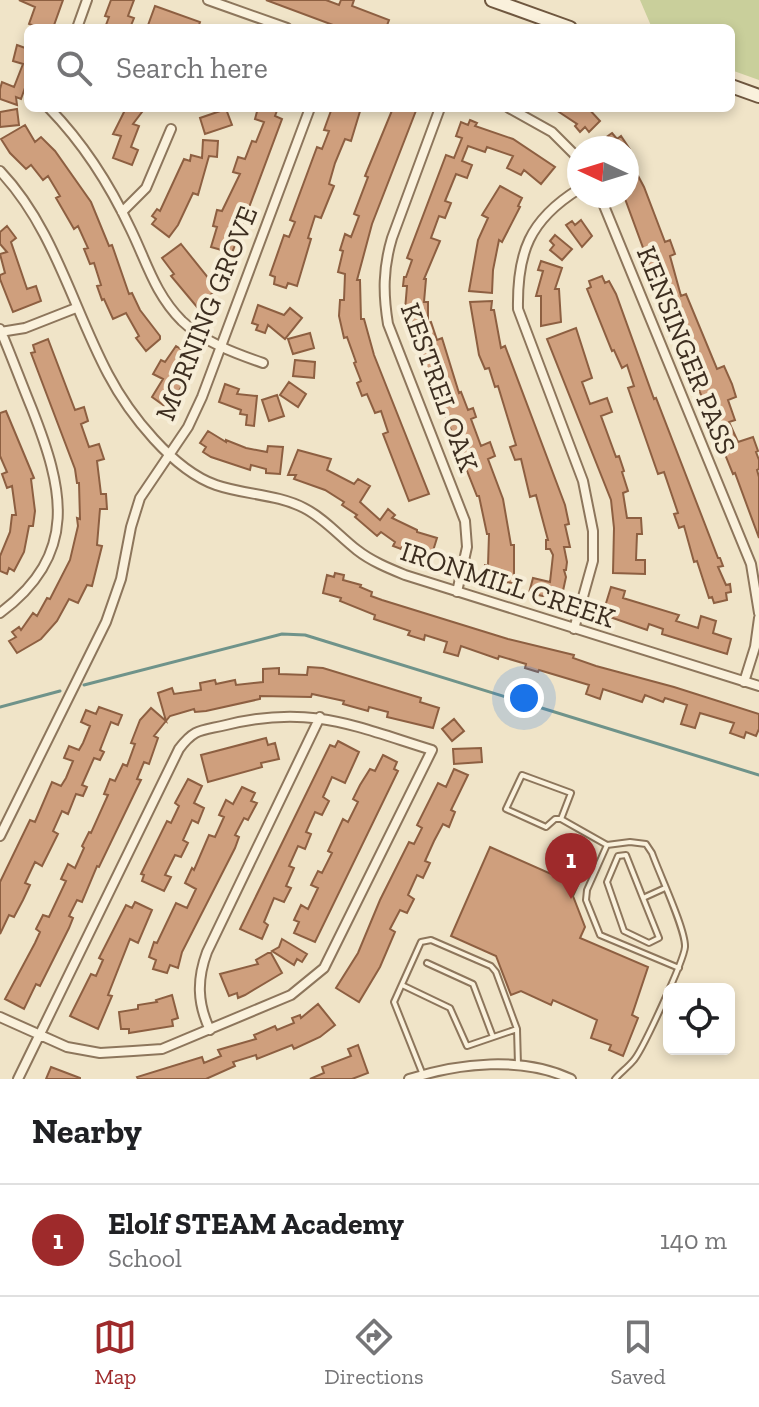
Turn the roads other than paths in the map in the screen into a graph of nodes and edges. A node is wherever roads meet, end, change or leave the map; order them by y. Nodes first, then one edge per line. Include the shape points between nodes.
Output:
1 (87, 0) edge
2 (208, 0) edge
3 (492, 0) edge
4 (78, 24) edge
5 (276, 24) edge
6 (559, 24) edge
7 (735, 87) edge
8 (759, 96) edge
9 (52, 112) edge
10 (309, 112) edge
11 (439, 112) edge
12 (516, 112) edge
13 (171, 129) dead end
14 (567, 147) edge
15 (0, 171) edge
16 (567, 198) edge
17 (605, 208) edge
18 (122, 212) junction
19 (76, 308) junction
20 (1, 331) edge
21 (221, 347) junction
22 (263, 363) dead end
23 (170, 455) junction
24 (457, 592) junction
25 (0, 613) edge
26 (759, 616) edge
27 (574, 629) junction
28 (744, 682) junction
29 (759, 686) edge
30 (320, 717) junction
31 (0, 808) edge
32 (11, 813) junction
33 (561, 819) junction
34 (0, 836) edge
35 (607, 845) junction
36 (665, 888) junction
37 (643, 898) junction
38 (427, 963) dead end
39 (679, 968) junction
40 (402, 985) junction
41 (0, 1017) edge
42 (517, 1029) junction
43 (210, 1030) junction
44 (39, 1036) junction
45 (493, 1037) junction
46 (518, 1065) junction
47 (423, 1075) junction
48 (18, 1079) edge
49 (409, 1079) edge
50 (571, 1079) edge
51 (615, 1079) edge

1 - 4 street
2 - 5 street
3 - 6 main road
7 - 8 main road
9 - 18 street via 80,144
10 - 21 street, MORNING GROVE
11 - 24 street, KESTREL OAK via 386,258 384,300 388,324 465,521 467,547
12 - 14 street
13 - 18 street via 146,188
15 - 19 street, IRONMILL CREEK via 39,223
16 - 27 street via 532,233 517,281 518,309 583,481 593,531 593,561
17 - 26 street, KENSINGER PASS via 751,564
18 - 21 street via 164,301 182,321
19 - 20 street via 25,328
19 - 23 street, IRONMILL CREEK via 110,378
20 - 25 street via 49,452 58,506 55,534 41,571
21 - 22 street
21 - 23 street, MORNING GROVE via 195,413
23 - 24 street, IRONMILL CREEK via 218,486 306,509 383,566
23 - 32 street, MORNING GROVE via 140,498 106,622
24 - 27 street, IRONMILL CREEK
26 - 28 street, KENSINGER PASS
27 - 28 street, IRONMILL CREEK
28 - 29 street, IRONMILL CREEK
30 - 43 street via 204,960 200,1002
30 - 43 street via 432,750 324,968 291,995
30 - 44 street via 261,717 191,734
31 - 32 street
32 - 34 street, MORNING GROVE
33 - 33 lane via 571,793 522,775 506,809 546,827
33 - 35 lane
35 - 36 lane via 646,844
35 - 39 lane via 586,900 600,935
36 - 37 lane
36 - 39 lane via 685,947
37 - 37 lane via 659,938 649,943 624,931 607,882 618,856 626,855
38 - 45 lane via 473,984
39 - 51 lane via 644,1044
40 - 42 lane via 421,942 431,940 491,966
40 - 45 lane via 450,1008 467,1046
40 - 47 lane via 394,1002
41 - 44 street
42 - 45 lane
42 - 46 lane
43 - 44 street via 162,1049 100,1053
44 - 48 street
46 - 47 street via 447,1067
46 - 50 street
47 - 49 street

